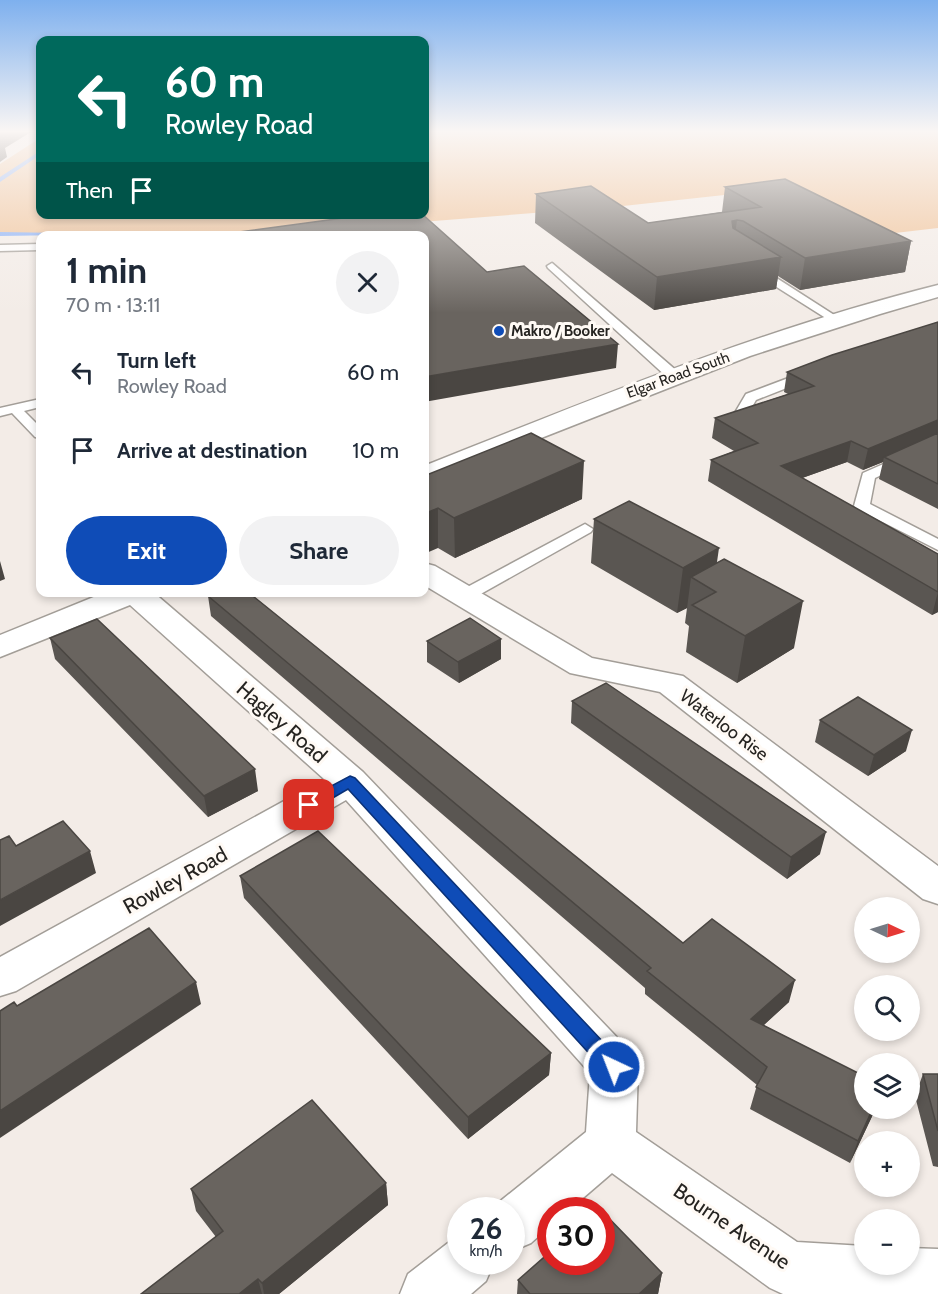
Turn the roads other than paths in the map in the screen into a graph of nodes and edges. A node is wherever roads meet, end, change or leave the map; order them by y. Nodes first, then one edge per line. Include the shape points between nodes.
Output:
1 (0, 248) edge
2 (36, 248) edge
3 (743, 261) edge
4 (552, 266) dead end
5 (938, 291) edge
6 (836, 320) junction
7 (817, 371) edge
8 (673, 375) junction
9 (36, 404) edge
10 (15, 409) junction
11 (0, 412) edge
12 (740, 416) edge
13 (36, 430) edge
14 (938, 444) edge
15 (429, 474) edge
16 (585, 529) dead end
17 (938, 545) edge
18 (429, 575) edge
19 (464, 596) junction
20 (125, 597) edge
21 (140, 597) edge
22 (0, 647) edge
23 (350, 781) junction
24 (938, 888) edge
25 (0, 978) edge
26 (611, 1143) junction
27 (525, 1214) edge
28 (451, 1275) edge
29 (938, 1277) edge
30 (428, 1294) edge

1 - 2 lane
3 - 6 lane
4 - 8 lane
5 - 6 street, Elgar Road South
6 - 8 street, Elgar Road South
7 - 12 lane via 751,397
8 - 15 street, Elgar Road South
9 - 10 lane
10 - 11 lane
10 - 13 lane
14 - 17 lane via 868,476 862,506
16 - 19 lane
18 - 19 street, Waterloo Rise
19 - 24 street, Waterloo Rise via 582,666 670,684
20 - 22 street
21 - 23 street, Hagley Road
23 - 25 street, Rowley Road
23 - 26 street, Hagley Road via 614,1067
26 - 27 street
26 - 29 street, Bourne Avenue via 789,1269
28 - 30 street

